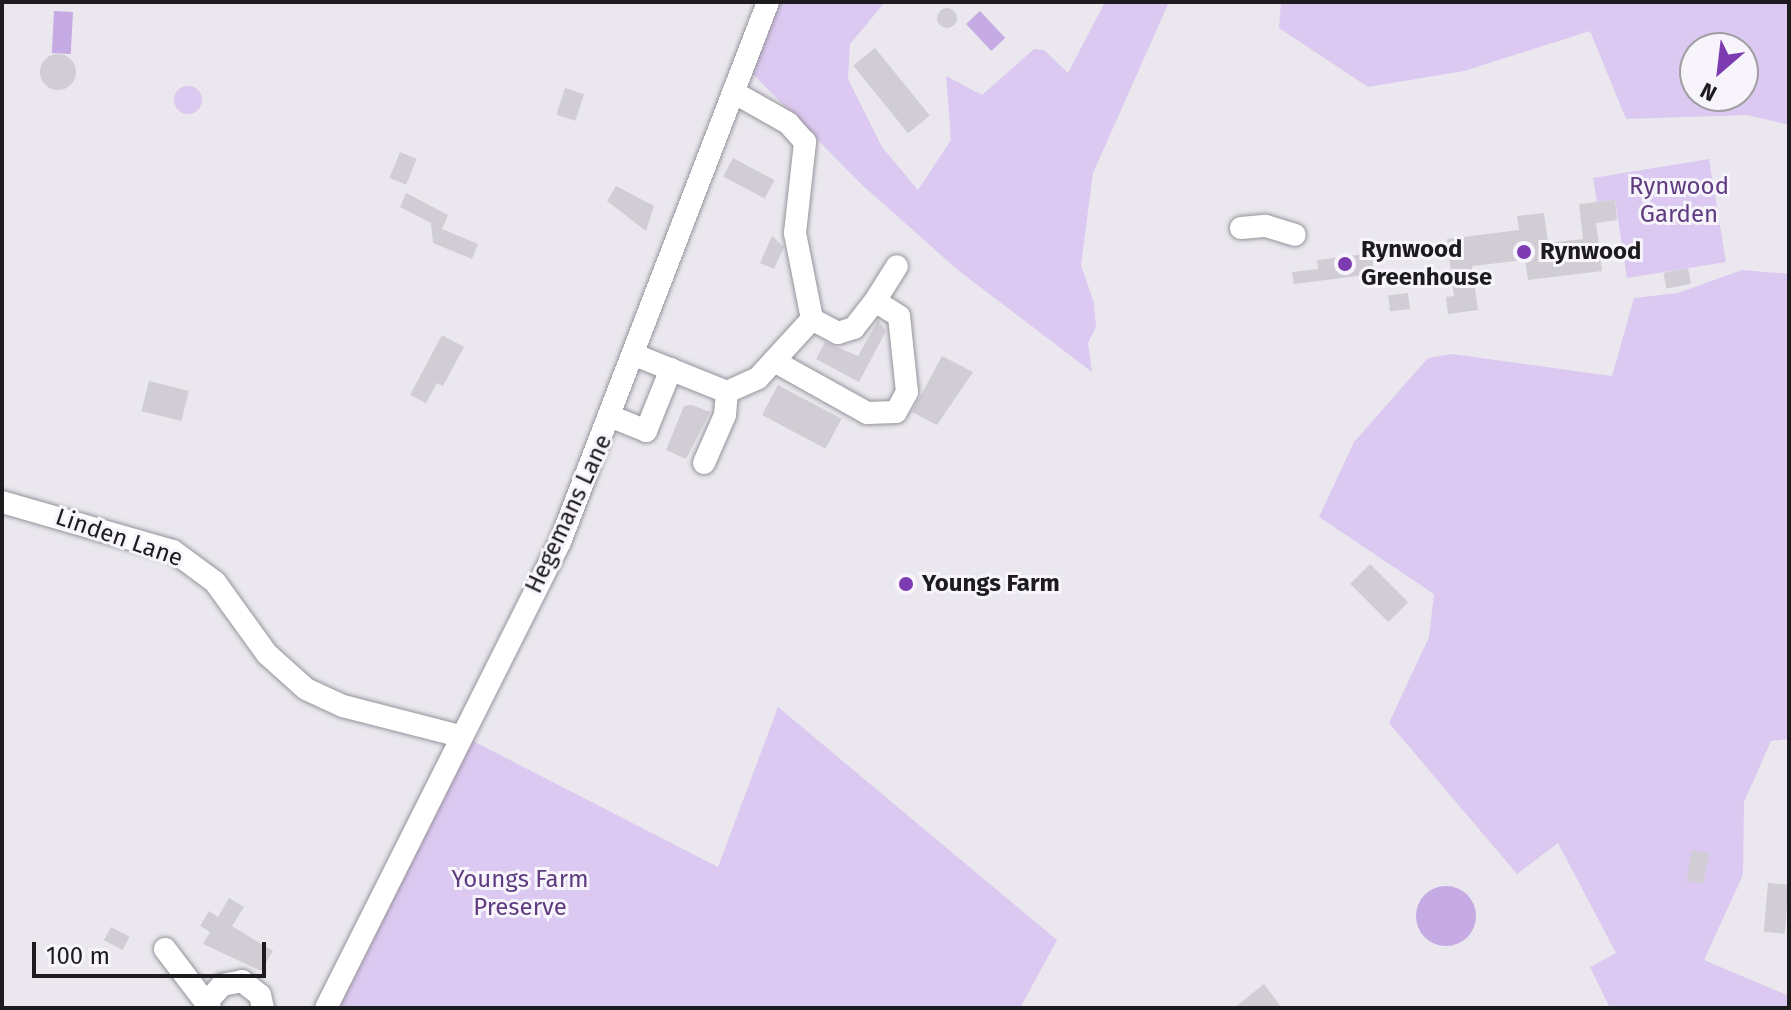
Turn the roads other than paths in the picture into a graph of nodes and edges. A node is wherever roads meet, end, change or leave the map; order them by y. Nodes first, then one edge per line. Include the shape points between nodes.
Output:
1 (768, 2) edge
2 (733, 92) junction
3 (1241, 228) dead end
4 (1295, 235) dead end
5 (897, 266) dead end
6 (875, 301) junction
7 (812, 319) junction
8 (635, 355) junction
9 (774, 361) junction
10 (671, 369) junction
11 (727, 392) junction
12 (612, 417) junction
13 (704, 463) dead end
14 (2, 502) edge
15 (460, 736) junction
16 (165, 949) dead end
17 (208, 1005) edge
18 (263, 1008) edge
19 (326, 1008) edge

1 - 2 street, Hegemans Lane
2 - 7 street via 788,123 805,142 795,233
2 - 8 street, Hegemans Lane
3 - 4 street via 1266,226
5 - 6 street
6 - 7 street via 854,328 838,333
6 - 9 street via 899,316 907,392 896,412 867,413
7 - 9 street
8 - 10 street
8 - 12 street, Hegemans Lane
9 - 11 street via 758,378
10 - 11 street
10 - 12 street via 646,431
11 - 13 street via 725,415
12 - 15 street, Hegemans Lane via 560,542
14 - 15 street, Linden Lane via 173,551 215,582 267,654 306,689 343,706
15 - 19 street, Hegemans Lane
16 - 17 street
17 - 18 street via 222,985 242,981 260,995

